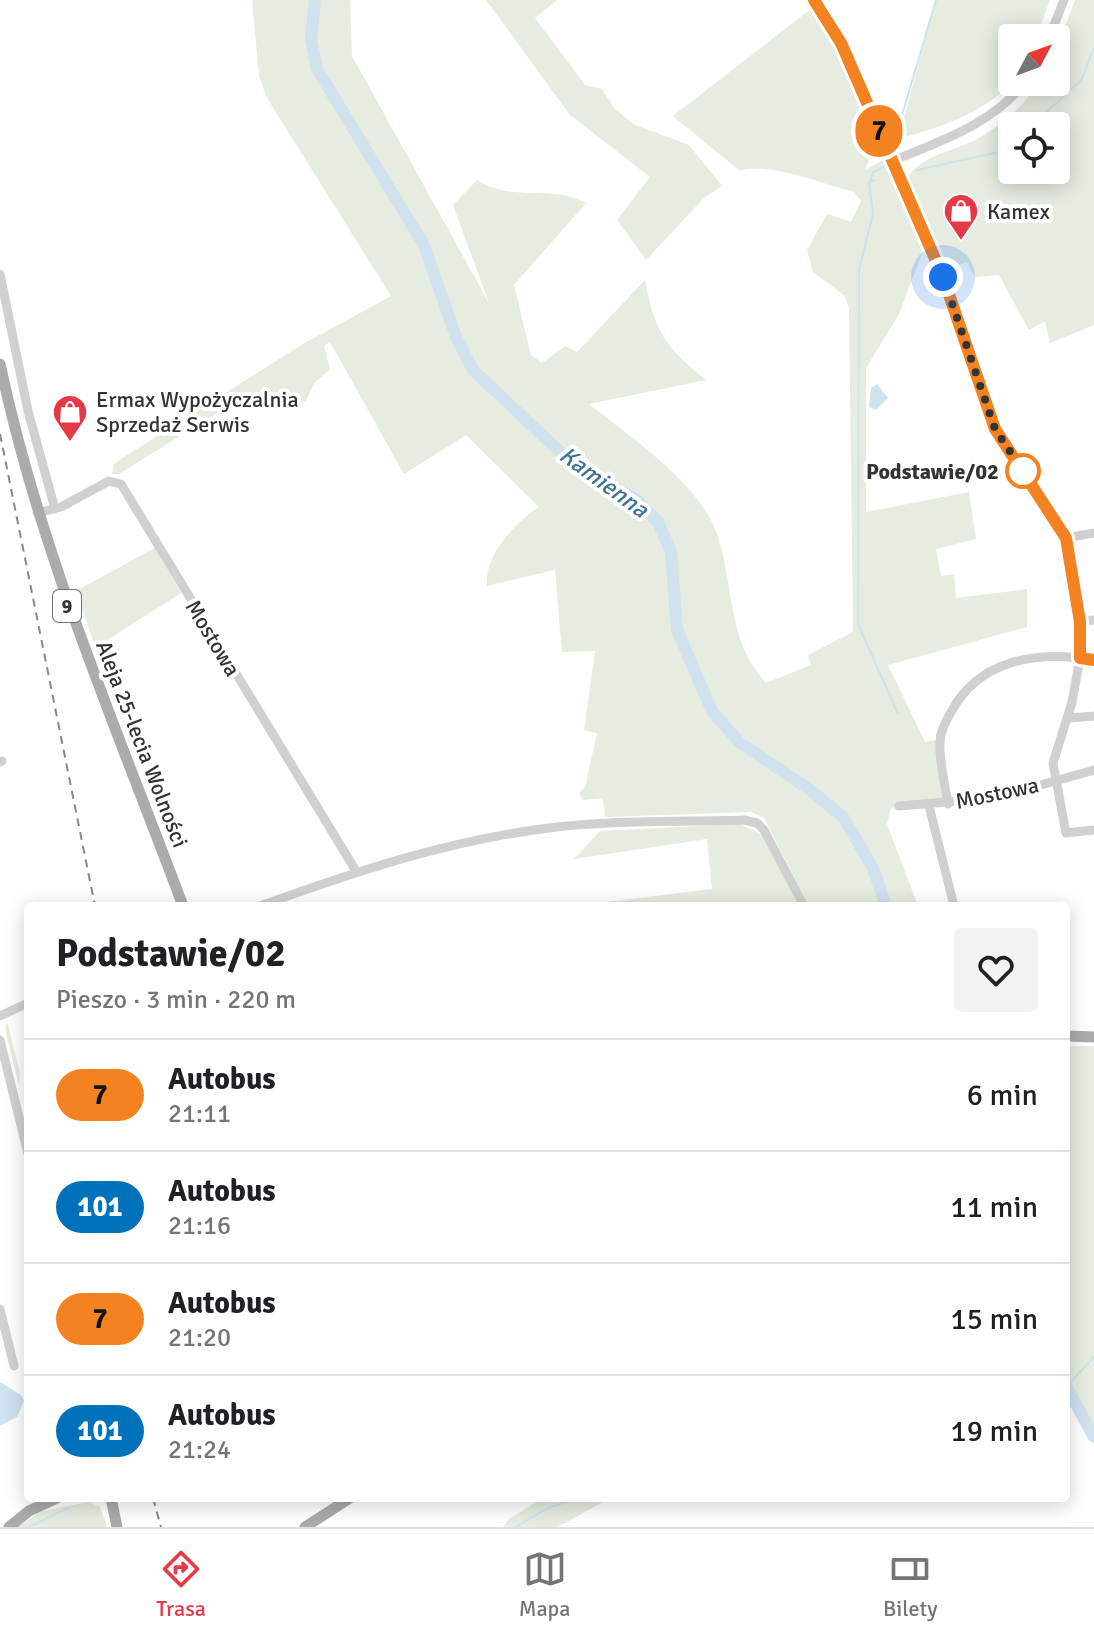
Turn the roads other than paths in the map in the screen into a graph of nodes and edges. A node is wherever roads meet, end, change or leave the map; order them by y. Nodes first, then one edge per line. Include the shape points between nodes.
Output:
1 (814, 0) edge
2 (1064, 0) edge
3 (1055, 24) edge
4 (1014, 96) edge
5 (892, 161) junction
6 (0, 274) edge
7 (0, 364) edge
8 (55, 509) junction
9 (37, 513) junction
10 (1094, 533) edge
11 (1066, 538) junction
12 (1094, 620) edge
13 (1080, 622) junction
14 (1080, 658) junction
15 (1094, 660) edge
16 (1094, 716) edge
17 (1069, 718) junction
18 (1094, 770) edge
19 (1055, 781) junction
20 (948, 804) junction
21 (899, 806) dead end
22 (929, 806) junction
23 (1094, 830) edge
24 (356, 871) junction
25 (181, 902) edge
26 (271, 902) edge
27 (802, 902) edge
28 (953, 902) edge
29 (24, 1005) edge
30 (0, 1016) edge
31 (1070, 1036) edge
32 (1094, 1037) edge
33 (0, 1040) edge
34 (24, 1138) edge
35 (0, 1310) edge
36 (14, 1366) dead end
37 (48, 1502) edge
38 (102, 1502) edge
39 (112, 1502) edge
40 (344, 1502) edge
41 (116, 1522) edge
42 (9, 1527) edge
43 (305, 1527) edge

1 - 5 street via 841,43
2 - 3 street
4 - 5 street via 976,124
5 - 11 street via 941,273 995,429
6 - 8 street
7 - 9 main road, Aleja 25-lecia Wolności / 9
8 - 9 street, Mostowa
8 - 24 street, Mostowa via 109,481 121,484
9 - 25 main road, Aleja 25-lecia Wolności / 9 via 66,603
10 - 11 street
11 - 13 street
12 - 13 street
13 - 14 street
14 - 15 street
14 - 17 street
14 - 20 street via 1025,658 964,689 940,739
16 - 17 street
17 - 19 street via 1057,748
18 - 19 street, Mostowa
19 - 20 street, Mostowa
19 - 23 street via 1066,833
20 - 22 street, Mostowa
21 - 22 street, Mostowa
22 - 28 street
24 - 26 street
24 - 27 street via 552,827 752,821 775,847
29 - 30 street
31 - 32 main road
33 - 34 street
35 - 36 street
37 - 42 main road
38 - 41 main road
39 - 41 main road
40 - 43 main road

